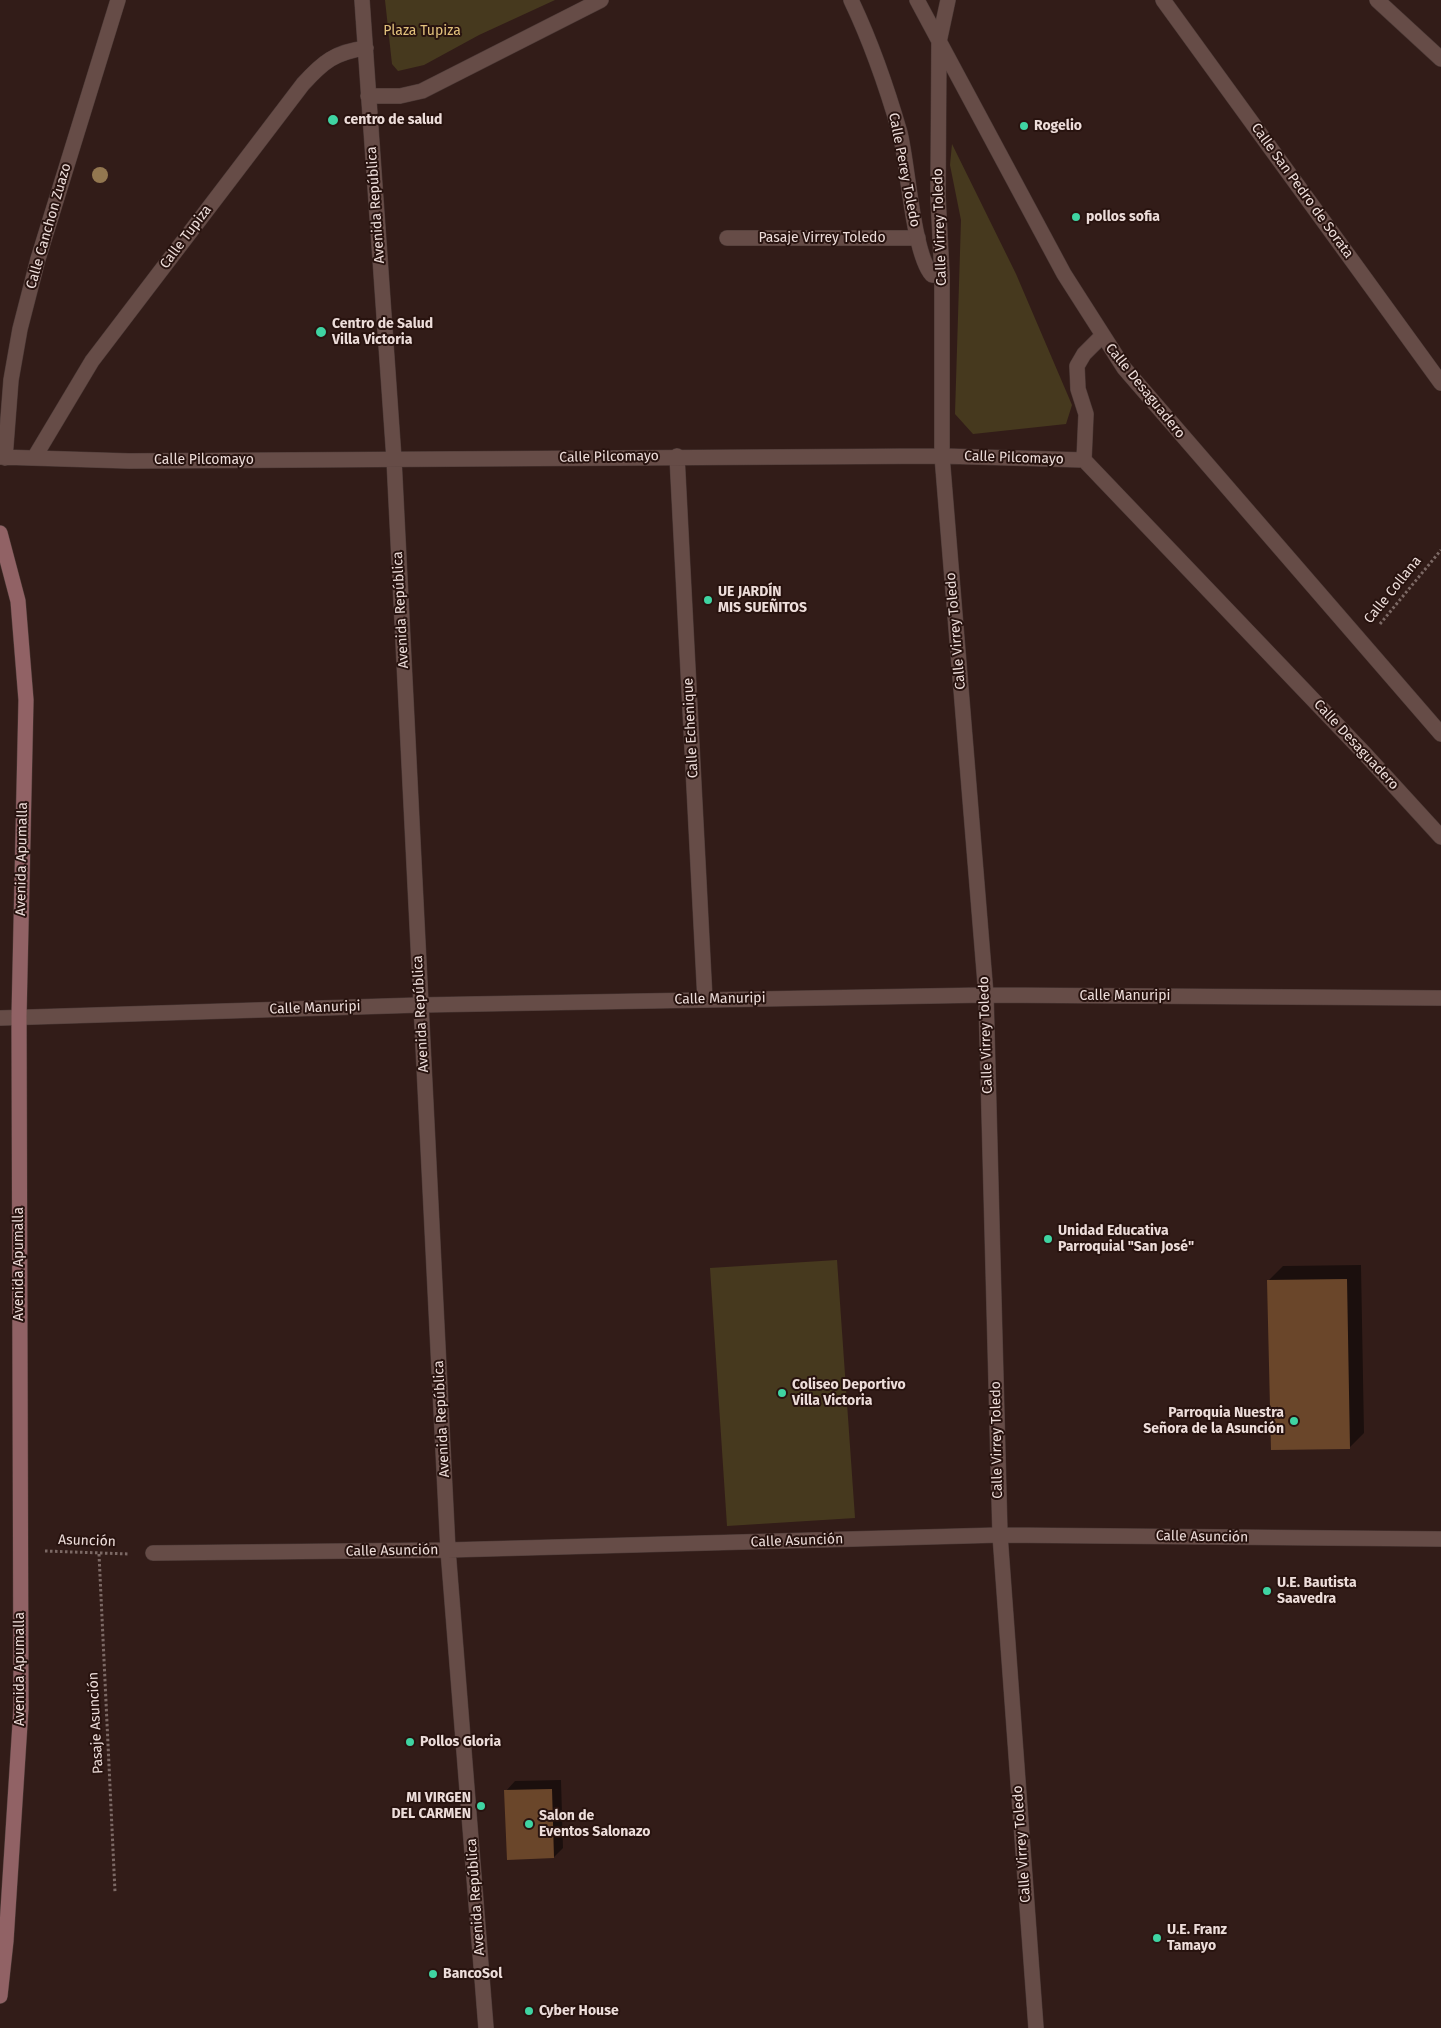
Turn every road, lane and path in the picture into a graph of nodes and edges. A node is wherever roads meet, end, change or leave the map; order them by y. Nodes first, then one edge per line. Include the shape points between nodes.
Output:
1 (118, 0) edge
2 (362, 0) edge
3 (601, 0) edge
4 (851, 0) edge
5 (917, 0) edge
6 (948, 0) edge
7 (1163, 0) edge
8 (1377, 0) edge
9 (939, 42) junction
10 (366, 48) junction
11 (1441, 59) edge
12 (368, 96) junction
13 (727, 238) dead end
14 (918, 238) junction
15 (942, 275) junction
16 (1102, 336) junction
17 (1441, 382) edge
18 (677, 456) junction
19 (942, 456) junction
20 (2, 457) edge
21 (34, 458) junction
22 (394, 459) junction
23 (1084, 460) junction
24 (0, 533) edge
25 (1441, 550) edge
26 (1363, 645) junction
27 (1441, 734) edge
28 (1441, 837) edge
29 (986, 995) junction
30 (1441, 998) edge
31 (705, 1000) junction
32 (420, 1005) junction
33 (19, 1016) junction
34 (0, 1018) edge
35 (1000, 1535) junction
36 (1441, 1539) edge
37 (20, 1549) junction
38 (448, 1550) junction
39 (153, 1553) joint
40 (99, 1554) junction
41 (115, 1892) dead end
42 (0, 1996) edge
43 (486, 2028) edge
44 (1036, 2028) edge

1 - 20 street, Calle Canchon Zuazo via 25,311 11,380
2 - 10 street, Avenida República
3 - 12 street via 422,91 400,96
4 - 14 street, Calle Perey Toledo via 884,83 900,135
5 - 9 street, Calle Desaguadero
6 - 9 street, Calle Virrey Toledo
7 - 17 street, Calle San Pedro de Sorata
8 - 11 street
9 - 15 street, Calle Virrey Toledo via 938,197
9 - 16 street, Calle Desaguadero via 1024,201
10 - 12 street, Avenida República
10 - 21 street, Calle Tupiza via 344,51 321,64 302,84 92,361
12 - 22 street, Avenida República
13 - 14 street, Pasaje Virrey Toledo
14 - 15 street, Calle Perey Toledo via 928,270 932,275
15 - 19 street, Calle Virrey Toledo
16 - 23 street, Calle Pilcomayo via 1077,366 1078,389 1086,414
16 - 26 street, Calle Desaguadero via 1136,383
18 - 19 street, Calle Pilcomayo
18 - 22 street, Calle Pilcomayo
18 - 31 street, Calle Echenique
19 - 23 street, Calle Pilcomayo
19 - 29 street, Calle Virrey Toledo
20 - 21 street, Calle Pilcomayo
21 - 22 street, Calle Pilcomayo via 129,461
22 - 32 street, Avenida República
23 - 28 street, Calle Desaguadero
24 - 33 street, Avenida Apumalla via 18,601 26,700
25 - 26 path, Calle Collana
26 - 27 street, Calle Desaguadero
29 - 30 street, Calle Manuripi
29 - 31 street, Calle Manuripi
29 - 35 street, Calle Virrey Toledo
31 - 32 street, Calle Manuripi
32 - 33 street, Calle Manuripi
32 - 38 street, Avenida República
33 - 34 street, Calle Manuripi
33 - 37 street, Avenida Apumalla
35 - 36 street, Calle Asunción
35 - 38 street, Calle Asunción
35 - 44 street, Calle Virrey Toledo
37 - 40 path, Asunción
37 - 42 street, Avenida Apumalla via 21,1708
38 - 39 street, Calle Asunción
38 - 43 street, Avenida República
39 - 40 path, Asunción
40 - 41 path, Pasaje Asunción

